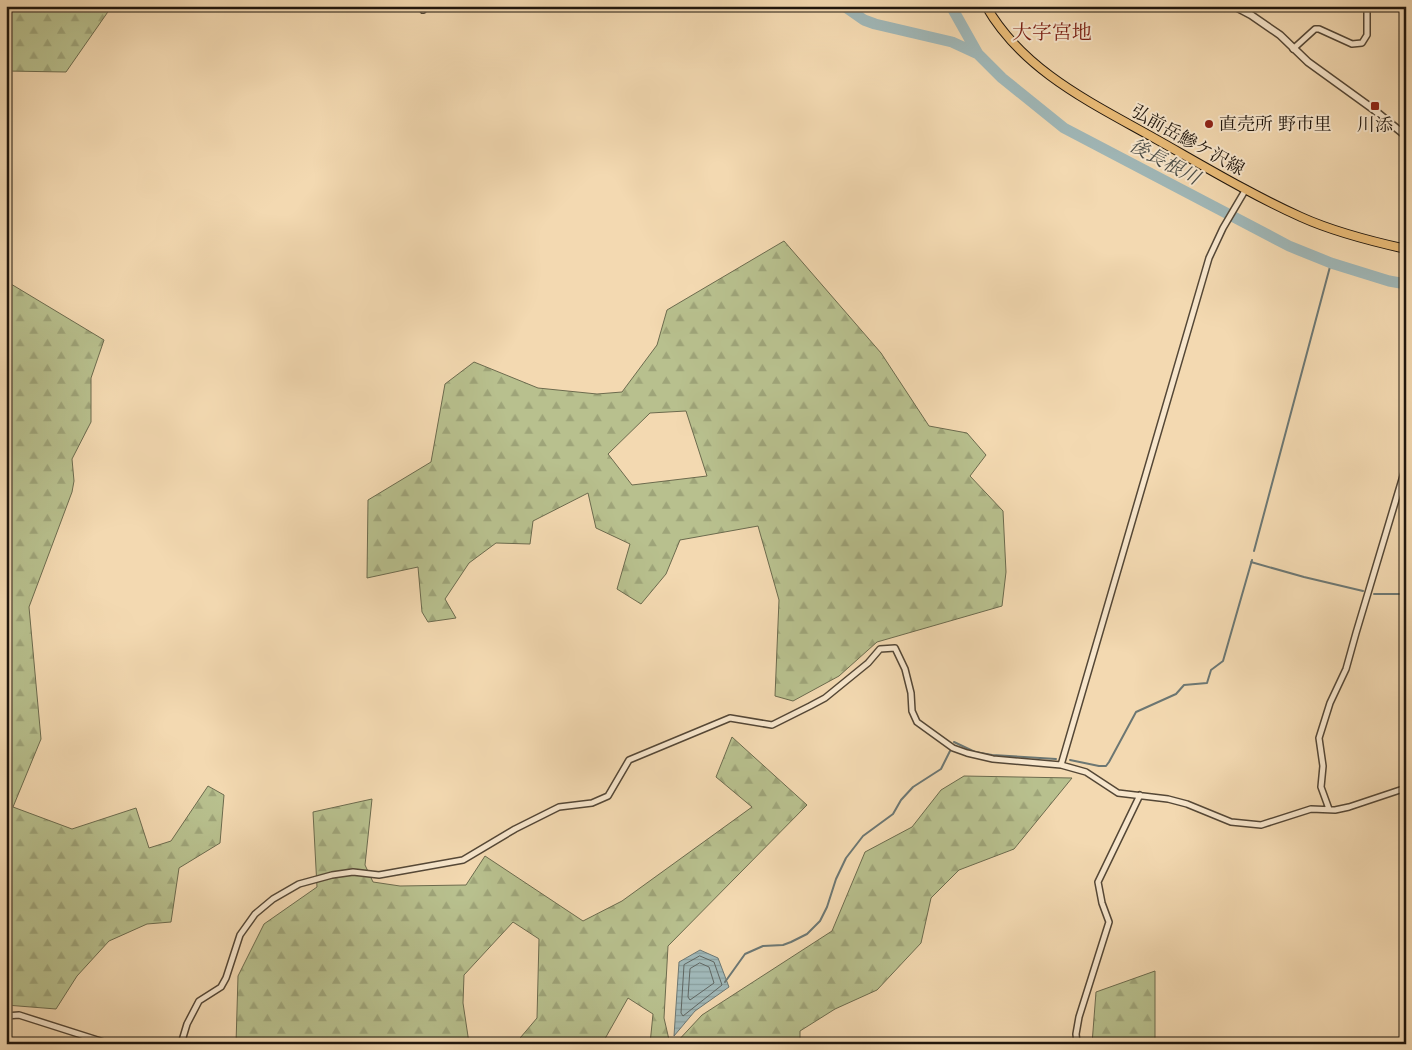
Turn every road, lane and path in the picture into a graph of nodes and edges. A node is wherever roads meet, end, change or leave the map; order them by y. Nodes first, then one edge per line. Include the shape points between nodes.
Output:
1 (986, 6) edge
2 (1234, 6) edge
3 (1369, 6) edge
4 (1293, 49) junction
5 (1406, 136) edge
6 (1246, 190) junction
7 (1406, 249) edge
8 (1406, 466) edge
9 (1060, 765) junction
10 (1406, 788) edge
11 (1140, 795) junction
12 (1330, 809) junction
13 (6, 1016) edge
14 (110, 1044) edge
15 (181, 1044) edge
16 (1077, 1044) edge

1 - 6 main road, 弘前岳鰺ケ沢線 via 1020,51 1054,79
2 - 4 street via 1280,35
3 - 4 street via 1367,35 1362,43 1352,44 1315,29
4 - 5 street
6 - 7 main road, 弘前岳鰺ケ沢線 via 1302,218 1361,239
6 - 9 street via 1209,258
8 - 12 street via 1346,669 1330,703 1319,738 1323,766 1321,787
9 - 11 street via 1086,772 1118,794
9 - 15 street via 993,758 954,748 917,722 905,668 895,648 880,649 861,669 810,706 772,725 730,718 629,760 608,796 592,803 559,807 463,860 379,875 353,872 332,875 299,884 255,914 240,935 221,987 198,1001
10 - 12 street via 1349,807
11 - 12 street via 1187,804 1231,822 1261,825 1311,809
11 - 16 street via 1098,882 1110,922 1079,1017
13 - 14 street via 19,1015

